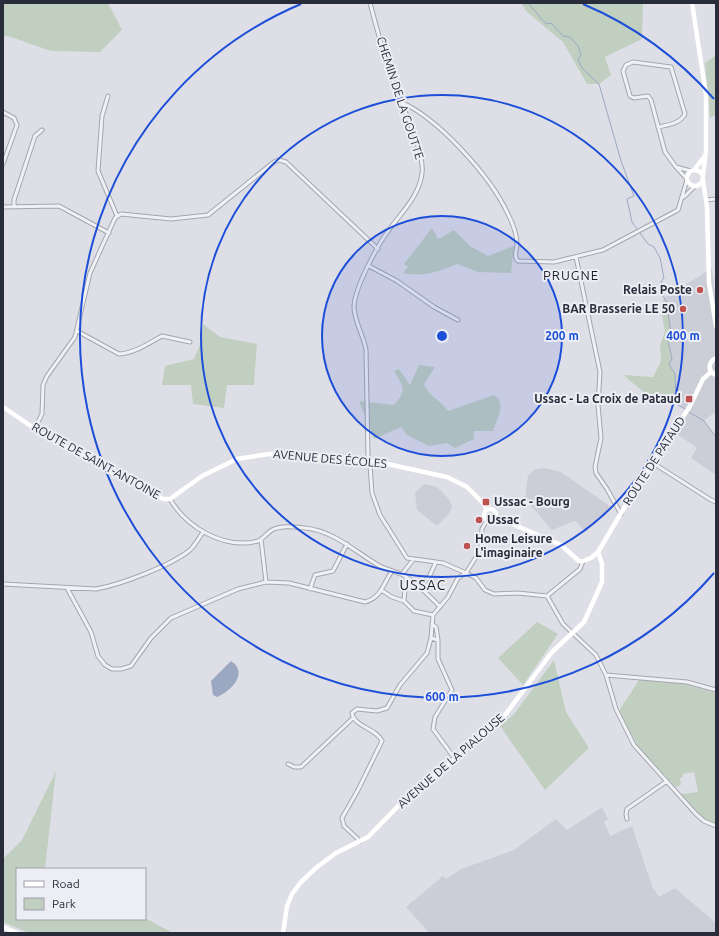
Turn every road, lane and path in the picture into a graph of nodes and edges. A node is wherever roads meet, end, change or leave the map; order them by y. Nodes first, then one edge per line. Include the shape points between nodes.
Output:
1 (370, 3) edge
2 (692, 3) edge
3 (108, 96) dead end
4 (402, 102) junction
5 (3, 112) edge
6 (658, 127) junction
7 (42, 130) dead end
8 (706, 154) junction
9 (3, 164) edge
10 (676, 167) junction
11 (692, 171) junction
12 (703, 175) junction
13 (687, 179) junction
14 (703, 181) junction
15 (695, 186) junction
16 (682, 199) junction
17 (706, 199) junction
18 (716, 199) edge
19 (3, 207) edge
20 (14, 207) junction
21 (118, 216) junction
22 (109, 233) junction
23 (378, 249) junction
24 (576, 257) junction
25 (369, 266) junction
26 (458, 320) dead end
27 (716, 326) edge
28 (77, 331) junction
29 (190, 342) dead end
30 (716, 358) edge
31 (711, 372) junction
32 (716, 375) edge
33 (3, 407) edge
34 (36, 428) junction
35 (368, 461) junction
36 (653, 463) junction
37 (170, 499) junction
38 (716, 502) edge
39 (487, 510) junction
40 (620, 514) junction
41 (496, 517) junction
42 (487, 520) junction
43 (203, 532) junction
44 (261, 539) junction
45 (347, 544) junction
46 (598, 552) junction
47 (413, 560) junction
48 (584, 561) junction
49 (436, 562) junction
50 (392, 571) junction
51 (466, 573) junction
52 (402, 574) junction
53 (406, 577) junction
54 (266, 582) junction
55 (3, 584) edge
56 (419, 587) junction
57 (67, 588) junction
58 (310, 589) junction
59 (382, 590) junction
60 (547, 596) junction
61 (404, 601) junction
62 (440, 607) junction
63 (433, 615) junction
64 (432, 624) junction
65 (572, 634) junction
66 (431, 638) junction
67 (438, 640) junction
68 (606, 675) junction
69 (716, 690) edge
70 (353, 718) junction
71 (455, 759) junction
72 (288, 764) dead end
73 (668, 781) junction
74 (627, 819) dead end
75 (716, 826) edge
76 (360, 841) junction
77 (3, 927) edge
78 (17, 933) edge
79 (283, 933) edge

1 - 4 street, CHEMIN DE LA GOUTTE via 394,84
2 - 8 street via 706,95
3 - 21 street via 102,116 98,172
4 - 23 street, CHEMIN DE LA GOUTTE via 420,155 422,173 410,203 388,231
4 - 24 street via 441,130 479,168 508,214 516,236 516,259 554,262
5 - 9 street via 14,118 17,125
6 - 6 street via 648,96 630,96 623,71 626,65 633,62 671,67 684,114 682,119
6 - 10 street via 665,152
7 - 20 street via 35,136
8 - 11 street
8 - 12 street
10 - 11 street
10 - 13 street
11 - 12 street via 699,171
11 - 13 street
12 - 14 street
13 - 15 street
13 - 16 street
14 - 15 street
14 - 17 street
15 - 16 street
15 - 17 street
16 - 24 street via 680,208 675,213 604,250
17 - 18 street
17 - 27 street via 707,262
19 - 20 street
20 - 22 street via 59,206
21 - 22 street
21 - 23 street via 127,214 171,219 208,215 279,160 286,162
22 - 28 street via 90,273
23 - 25 street, CHEMIN DE LA GOUTTE
24 - 40 street via 600,372 598,405 601,438 595,467
25 - 26 street
25 - 35 street, CHEMIN DE LA GOUTTE via 354,307 366,350
28 - 29 street via 119,354 138,349 162,336
28 - 34 street via 69,348 47,376 42,414
30 - 31 street via 710,363
31 - 32 street
31 - 36 street, ROUTE DE PATAUD via 700,383 688,411
33 - 34 street, ROUTE DE SAINT-ANTOINE
34 - 37 street, ROUTE DE SAINT-ANTOINE via 131,483 163,499
35 - 37 street, AVENUE DES ÉCOLES via 293,454 251,456 237,459 208,473
35 - 39 street, AVENUE DES ÉCOLES via 452,478 476,495
35 - 47 street, CHEMIN DE LA GOUTTE via 372,493 380,516 404,555
36 - 38 street
36 - 40 street, ROUTE DE PATAUD
37 - 43 street via 176,509
39 - 41 street via 493,510
39 - 42 street via 484,514
40 - 46 street, ROUTE DE PATAUD
41 - 42 street via 492,521
41 - 48 street via 561,545 579,561
42 - 51 street via 482,529 481,549
43 - 44 street via 221,540 237,542
43 - 57 street via 190,550 143,574 109,587
44 - 45 street via 272,531 288,527 318,530
44 - 54 street
45 - 50 street via 376,564
45 - 58 street via 333,571 315,575
46 - 48 street
46 - 65 street, AVENUE DE LA PIALOUSE via 603,573 599,592 584,622
47 - 49 street
47 - 52 street
48 - 60 street via 580,569
49 - 51 street
49 - 56 street via 429,577
50 - 52 street
50 - 59 street
51 - 60 street via 476,578 485,590 494,594
51 - 62 street via 458,578
52 - 53 street
53 - 56 street
53 - 61 street
54 - 57 street via 238,589 171,618 151,638 131,666 121,669 112,669 98,656 91,632
54 - 58 street via 289,583
55 - 57 street
56 - 62 street
58 - 59 street via 365,602 373,600
59 - 61 street
60 - 65 street via 563,624
61 - 63 street via 414,611
62 - 63 street
63 - 64 street
64 - 66 street
64 - 67 street via 436,627
65 - 68 street via 596,655
65 - 71 street, AVENUE DE LA PIALOUSE via 552,652 505,715
66 - 67 street
66 - 70 street via 427,653 400,685 387,708 377,711 357,709 352,713
67 - 71 street via 438,658 452,690 435,717 433,729
68 - 69 street via 687,682
68 - 73 street via 616,710 634,745 642,757
70 - 72 street via 301,767
70 - 76 street via 374,732 382,741 342,818 344,826
71 - 76 street, AVENUE DE LA PIALOUSE via 407,797 368,837
73 - 74 street via 627,810
73 - 75 street via 696,814
76 - 79 street, AVENUE DE LA PIALOUSE via 336,852 301,882 287,906
77 - 78 street

